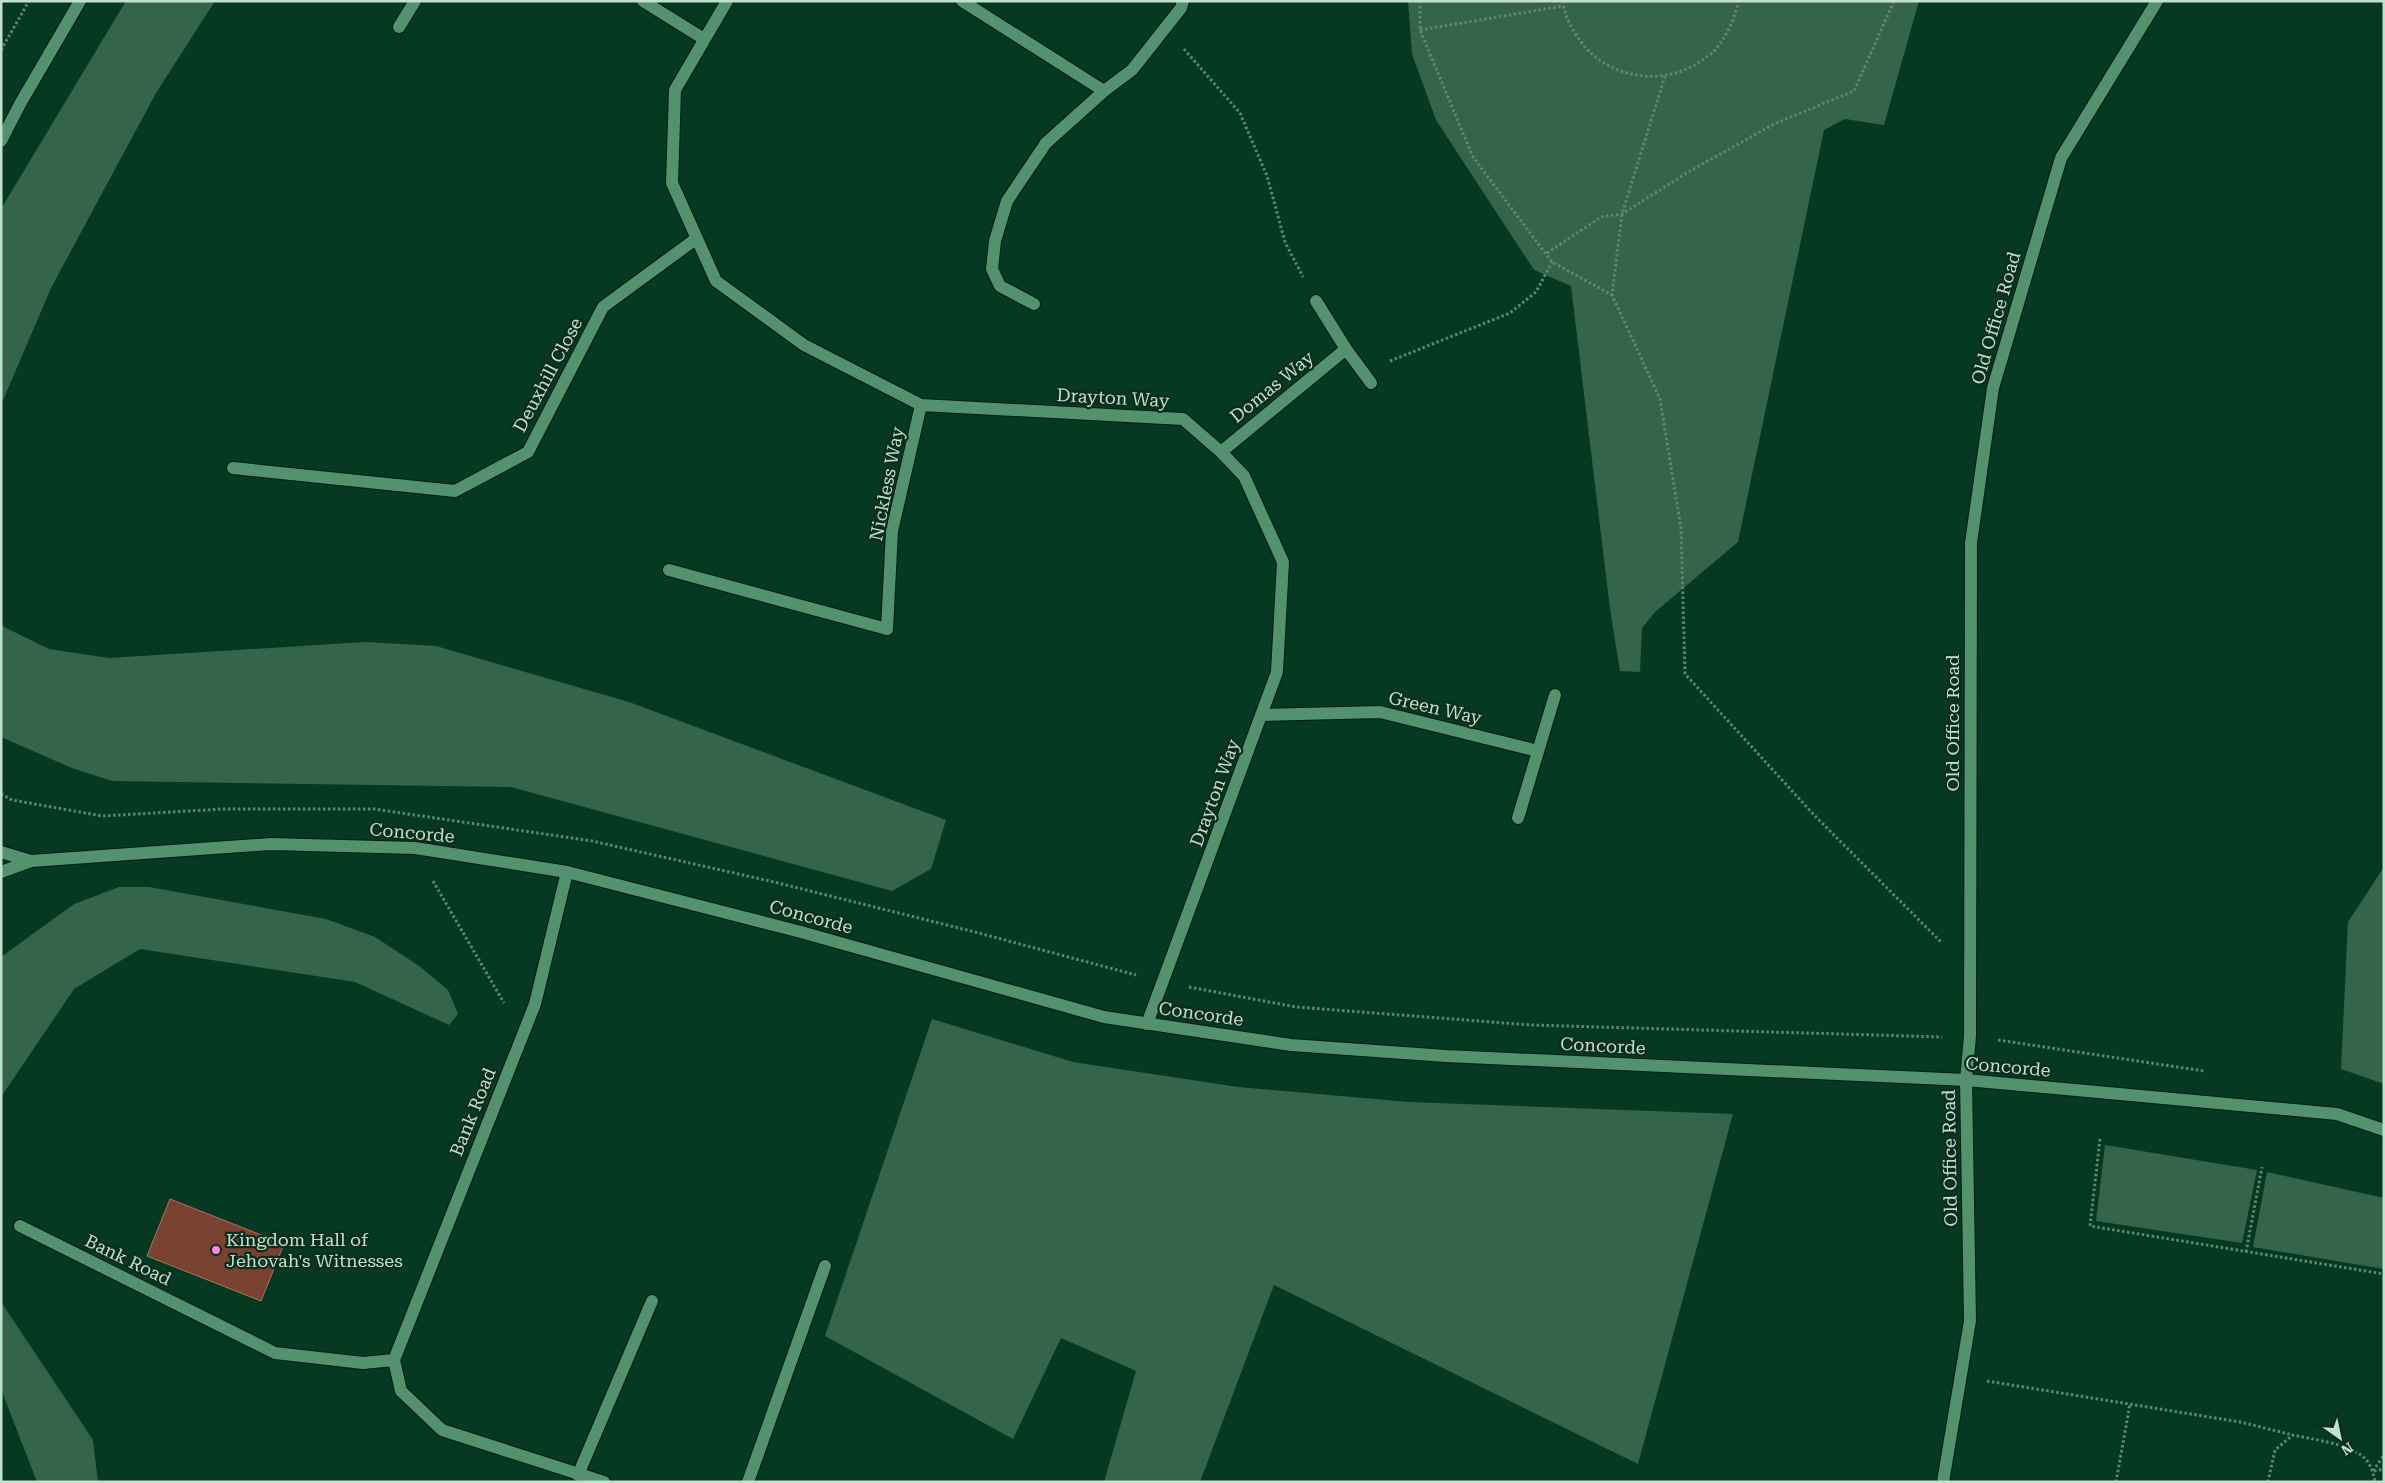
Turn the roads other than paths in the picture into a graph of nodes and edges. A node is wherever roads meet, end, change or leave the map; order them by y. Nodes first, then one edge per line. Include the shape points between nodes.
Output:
1 (80, 1) edge
2 (416, 1) edge
3 (643, 1) edge
4 (727, 1) edge
5 (962, 1) edge
6 (1183, 1) edge
7 (2157, 1) edge
8 (399, 27) dead end
9 (704, 39) junction
10 (1104, 91) junction
11 (1, 141) edge
12 (697, 238) junction
13 (1316, 301) road end
14 (1034, 304) dead end
15 (1346, 349) junction
16 (1368, 377) road end
17 (921, 406) junction
18 (1221, 452) junction
19 (233, 468) dead end
20 (669, 570) dead end
21 (1555, 695) dead end
22 (1262, 715) junction
23 (1538, 751) junction
24 (1518, 818) dead end
25 (1, 852) edge
26 (31, 861) junction
27 (1, 872) edge
28 (567, 872) junction
29 (1147, 1024) junction
30 (1966, 1080) junction
31 (2384, 1130) edge
32 (20, 1226) dead end
33 (825, 1266) dead end
34 (652, 1301) dead end
35 (394, 1360) junction
36 (578, 1475) junction
37 (604, 1482) edge
38 (748, 1482) edge
39 (1943, 1482) edge

1 - 11 street
2 - 8 street
3 - 9 street
4 - 9 street, Drayton Way
5 - 10 street
6 - 10 street via 1181,8 1132,70
7 - 30 street, Old Office Road via 2061,158 1993,388 1971,543 1970,1036
9 - 12 street, Drayton Way via 675,90 672,183
10 - 14 street via 1046,143 1007,200 992,269 1000,286
12 - 17 street, Drayton Way via 716,281 804,345
12 - 19 street, Deuxhill Close via 603,307 528,452 455,491
13 - 15 street
15 - 16 street
15 - 18 street, Domas Way
17 - 18 street, Drayton Way via 1183,419
17 - 20 street, Nickless Way via 892,531 887,629
18 - 22 street, Drayton Way via 1244,476 1283,562 1278,672
21 - 23 street
22 - 23 street, Green Way via 1380,712
22 - 29 street, Drayton Way
23 - 24 street
25 - 26 street, Concorde
26 - 27 street, Concorde
26 - 28 street, Concorde via 271,844 415,848
28 - 29 street, Concorde via 801,932 1104,1017
28 - 35 street, Bank Road via 535,1004
29 - 30 street, Concorde via 1291,1045 1446,1056
30 - 31 street, Concorde via 2337,1114
30 - 39 street, Old Office Road via 1970,1321
32 - 35 street, Bank Road via 275,1353 363,1363
33 - 38 street
34 - 36 street
35 - 36 street via 401,1391 442,1430
36 - 37 street

